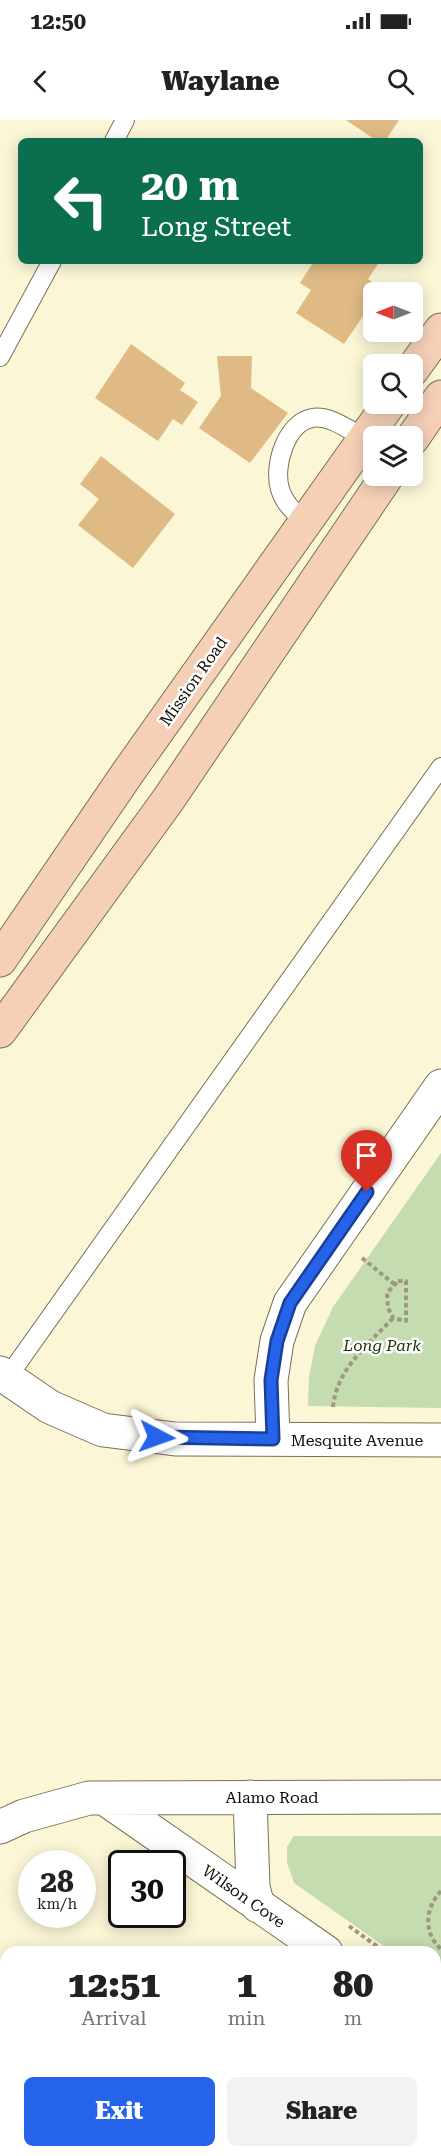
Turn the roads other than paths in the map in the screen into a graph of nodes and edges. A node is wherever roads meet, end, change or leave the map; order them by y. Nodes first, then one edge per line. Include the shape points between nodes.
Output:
1 (125, 120) edge
2 (116, 138) edge
3 (50, 264) edge
4 (441, 330) edge
5 (423, 355) edge
6 (0, 357) edge
7 (441, 397) edge
8 (421, 426) edge
9 (363, 437) edge
10 (363, 439) edge
11 (380, 486) edge
12 (305, 522) junction
13 (441, 767) edge
14 (0, 960) edge
15 (0, 1031) edge
16 (441, 1086) edge
17 (4, 1376) edge
18 (273, 1439) junction
19 (441, 1440) edge
20 (250, 1797) junction
21 (441, 1797) edge
22 (104, 1798) junction
23 (0, 1827) edge
24 (258, 1906) junction
25 (317, 1946) edge

1 - 2 lane
3 - 6 lane
4 - 5 street
7 - 8 street
9 - 12 lane via 333,421 312,418 298,425 286,439 279,488 288,507
10 - 12 street, Mission Road
11 - 15 street via 168,800
12 - 14 street, Mission Road
13 - 17 lane
16 - 18 street via 290,1303 277,1341 271,1380
17 - 18 street, Mesquite Avenue via 50,1407 103,1430 175,1440
18 - 19 street, Mesquite Avenue
20 - 21 street, Alamo Road
20 - 22 street, Alamo Road
20 - 24 street via 253,1887
22 - 23 street, Alamo Road via 61,1804
22 - 24 street, Wilson Cove
24 - 25 street, Wilson Cove

